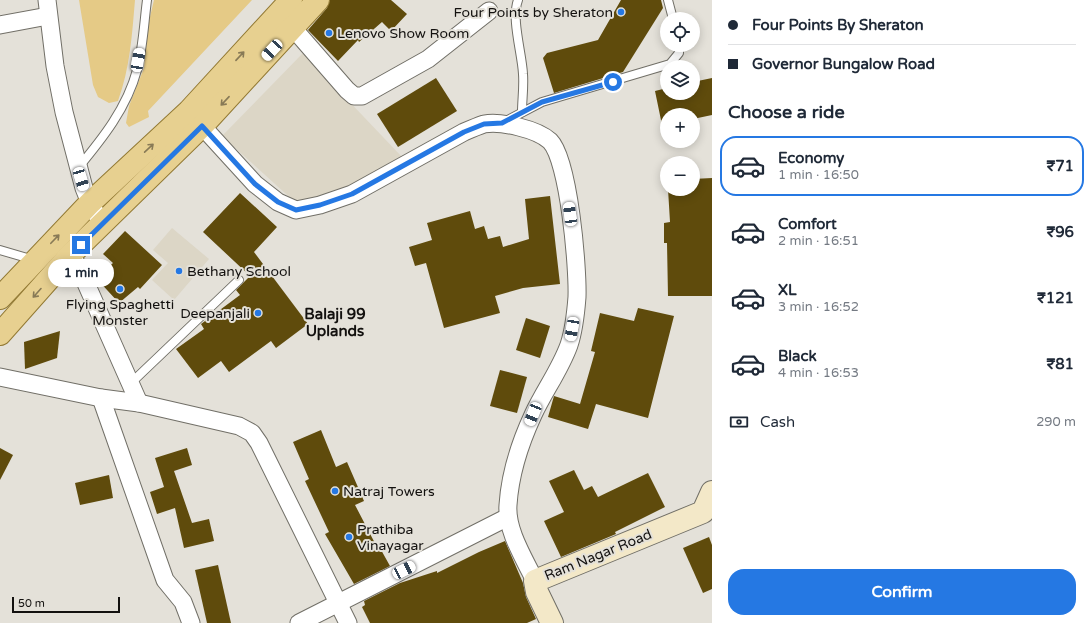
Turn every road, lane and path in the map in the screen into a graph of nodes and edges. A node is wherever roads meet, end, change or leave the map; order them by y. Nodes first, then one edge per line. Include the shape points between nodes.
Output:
1 (147, 0) edge
2 (291, 0) edge
3 (318, 0) edge
4 (518, 0) edge
5 (668, 0) edge
6 (48, 8) edge
7 (489, 11) dead end
8 (671, 12) edge
9 (0, 25) edge
10 (292, 28) junction
11 (677, 52) edge
12 (522, 112) junction
13 (502, 123) junction
14 (202, 126) junction
15 (78, 168) junction
16 (90, 203) junction
17 (102, 224) junction
18 (0, 250) edge
19 (71, 254) junction
20 (35, 260) junction
21 (239, 280) dead end
22 (7, 286) edge
23 (0, 334) edge
24 (0, 377) edge
25 (131, 383) junction
26 (101, 398) junction
27 (140, 403) junction
28 (712, 492) edge
29 (708, 510) edge
30 (508, 517) junction
31 (535, 580) junction
32 (338, 603) junction
33 (191, 623) edge
34 (299, 623) edge
35 (348, 623) edge
36 (552, 623) edge

1 - 15 lane via 137,71 126,98 106,134
16 -> 2 main road via 189,111
3 - 10 main road
4 - 12 lane via 516,17 524,76
5 - 8 lane
6 - 9 street
6 - 15 street via 64,112
7 - 10 street via 428,59 362,96 354,96 347,90
10 -> 14 main road
11 - 12 lane via 670,64 659,69 542,102
12 - 13 lane
13 - 14 street via 484,124 464,132 352,194 296,210 278,202 255,184
13 - 30 street via 534,131 550,141 559,156 574,238 577,298 569,344 533,414 521,445 513,473
14 - 17 main road
15 - 16 street
16 - 17 street
20 -> 16 main road
17 - 19 main road
18 - 20 lane
19 -> 23 main road
19 - 25 street
20 - 22 main road
21 - 25 lane
24 - 26 street
25 - 27 street
26 - 27 street
26 - 33 street via 164,580 183,602
27 - 32 street via 239,426 252,433 260,444
28 - 29 street, Ram Nagar Road
29 - 31 street, Ram Nagar Road
30 - 31 street
30 - 32 street
31 - 36 street, Ram Nagar Road via 537,592
32 - 34 street
32 - 35 street

